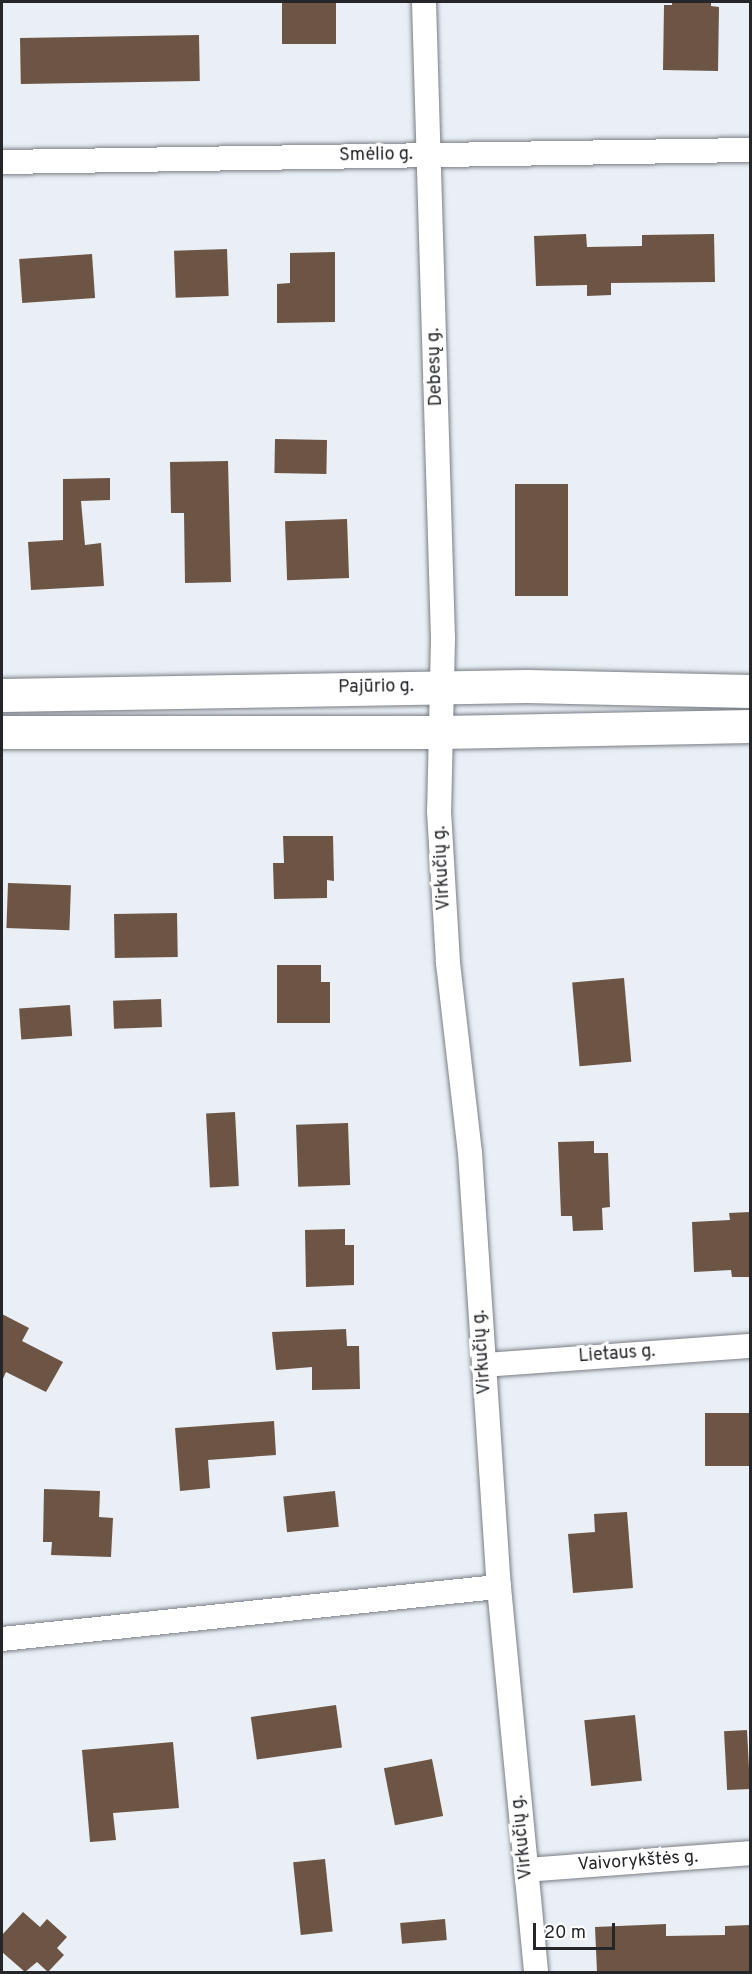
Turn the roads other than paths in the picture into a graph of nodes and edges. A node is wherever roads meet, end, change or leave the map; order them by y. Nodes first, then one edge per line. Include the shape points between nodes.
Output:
1 (424, 2) edge
2 (750, 150) edge
3 (430, 155) junction
4 (2, 162) edge
5 (442, 687) junction
6 (750, 691) edge
7 (2, 695) edge
8 (750, 726) edge
9 (2, 732) edge
10 (440, 732) junction
11 (750, 1346) edge
12 (484, 1365) junction
13 (499, 1587) junction
14 (2, 1639) edge
15 (750, 1853) edge
16 (526, 1870) junction
17 (536, 1972) edge

1 - 3 street, Debesų g.
2 - 3 street, Smėlio g.
3 - 4 street, Smėlio g.
3 - 5 street, Debesų g.
5 - 6 main road, Pajūrio g.
5 - 7 main road, Pajūrio g.
5 - 10 street, Debesų g.
8 - 10 main road
9 - 10 main road
10 - 12 street, Virkučių g. via 439,811 448,963 470,1153
11 - 12 street, Lietaus g.
12 - 13 street, Virkučių g.
13 - 14 street
13 - 16 street, Virkučių g.
15 - 16 street, Vaivorykštės g.
16 - 17 street, Virkučių g.

